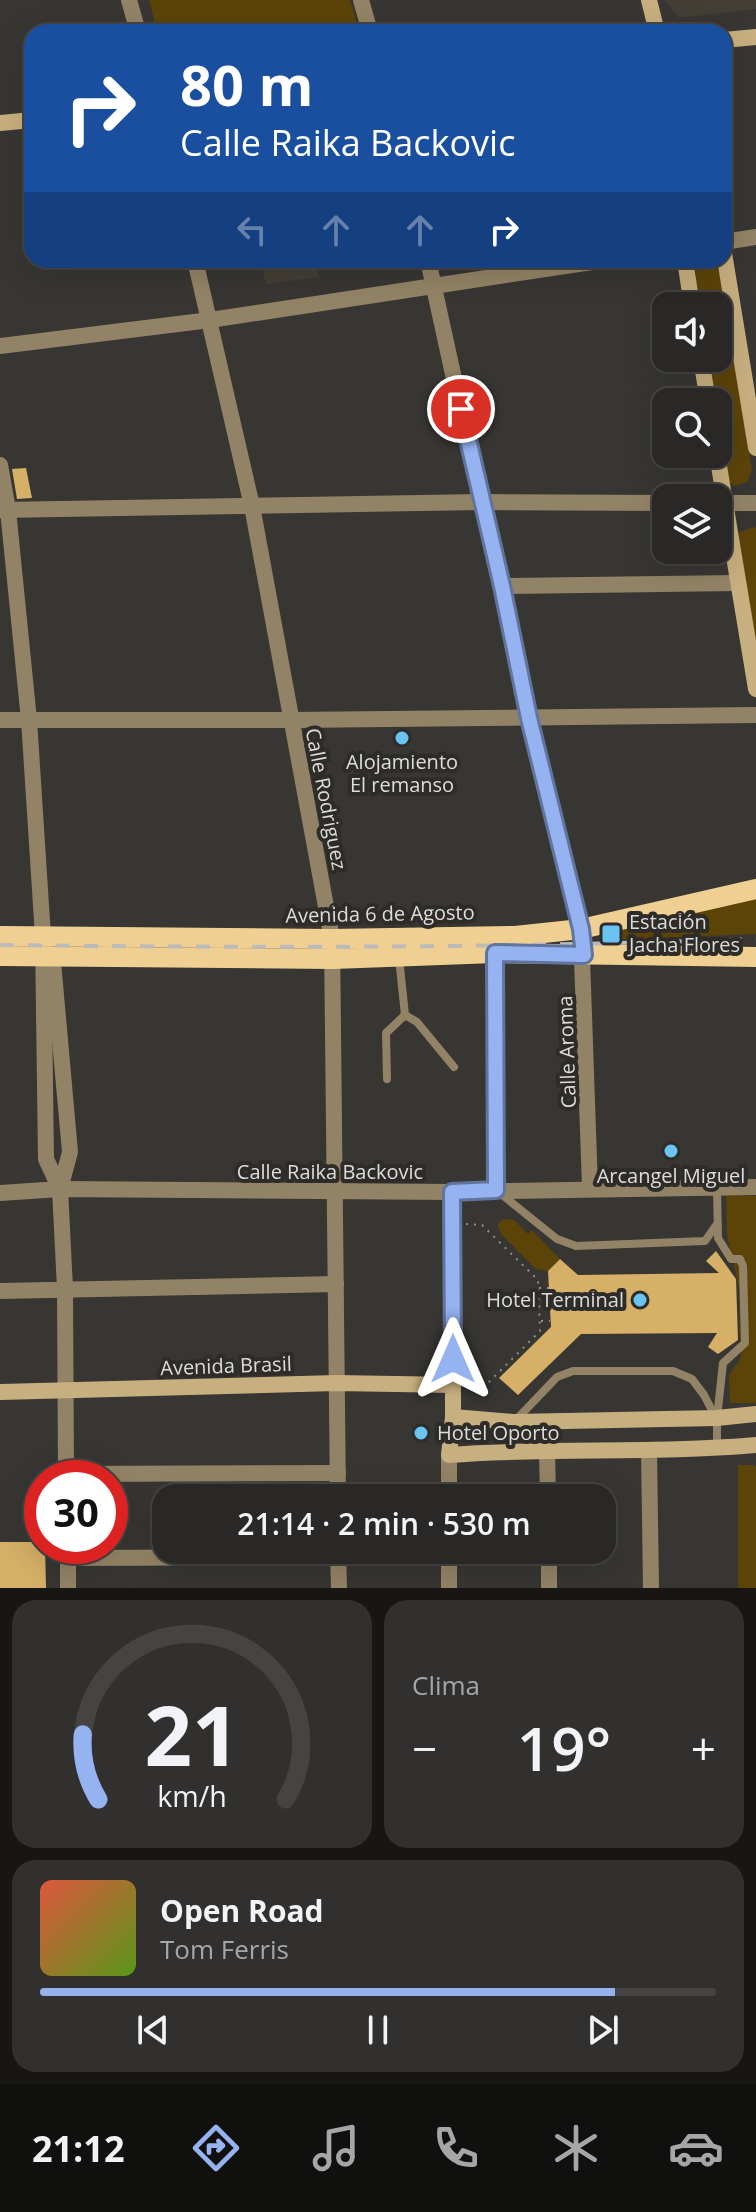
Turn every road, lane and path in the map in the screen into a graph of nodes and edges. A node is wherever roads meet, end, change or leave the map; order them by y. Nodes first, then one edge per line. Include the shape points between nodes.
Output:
1 (129, 0) edge
2 (361, 0) edge
3 (649, 0) edge
4 (136, 24) edge
5 (368, 24) edge
6 (655, 24) edge
7 (756, 37) edge
8 (732, 39) edge
9 (24, 121) edge
10 (0, 123) edge
11 (756, 237) edge
12 (732, 241) edge
13 (197, 268) edge
14 (430, 268) edge
15 (550, 268) edge
16 (686, 268) edge
17 (726, 268) edge
18 (434, 285) junction
19 (690, 292) edge
20 (210, 320) junction
21 (0, 346) edge
22 (756, 448) edge
23 (0, 465) edge
24 (481, 502) junction
25 (652, 503) edge
26 (732, 503) edge
27 (756, 503) edge
28 (252, 506) junction
29 (4, 510) edge
30 (732, 555) edge
31 (738, 583) junction
32 (502, 586) junction
33 (756, 689) edge
34 (756, 715) edge
35 (529, 718) junction
36 (0, 720) edge
37 (29, 720) junction
38 (291, 720) junction
39 (756, 889) edge
40 (581, 929) junction
41 (0, 936) edge
42 (43, 936) junction
43 (332, 949) junction
44 (495, 953) junction
45 (584, 955) junction
46 (0, 956) edge
47 (47, 957) junction
48 (399, 957) junction
49 (756, 957) edge
50 (405, 1015) junction
51 (454, 1067) dead end
52 (387, 1079) dead end
53 (717, 1186) junction
54 (756, 1187) edge
55 (590, 1188) junction
56 (60, 1189) junction
57 (496, 1190) junction
58 (335, 1192) junction
59 (452, 1192) junction
60 (0, 1193) edge
61 (717, 1223) junction
62 (453, 1225) junction
63 (336, 1284) junction
64 (65, 1288) junction
65 (539, 1288) junction
66 (549, 1288) dead end
67 (0, 1291) edge
68 (540, 1321) junction
69 (550, 1321) dead end
70 (337, 1383) junction
71 (453, 1385) junction
72 (0, 1392) edge
73 (65, 1392) junction
74 (756, 1414) edge
75 (453, 1417) junction
76 (717, 1418) junction
77 (514, 1422) junction
78 (756, 1445) edge
79 (717, 1448) junction
80 (514, 1450) junction
81 (547, 1450) junction
82 (649, 1450) junction
83 (449, 1455) junction
84 (66, 1460) edge
85 (338, 1473) junction
86 (128, 1475) edge
87 (338, 1484) edge
88 (449, 1484) edge
89 (548, 1484) edge
90 (128, 1552) edge
91 (152, 1552) edge
92 (68, 1564) edge
93 (338, 1564) edge
94 (449, 1564) edge
95 (549, 1564) edge
96 (68, 1588) edge
97 (339, 1588) edge
98 (449, 1588) edge
99 (549, 1588) edge
100 (651, 1588) edge

1 - 4 street
2 - 5 street
3 - 6 main road
7 - 8 main road
9 - 10 main road
11 - 12 street
13 - 20 street, Calle Rodriguez
14 - 18 street, Calle Aroma
15 - 18 street
16 - 19 main road
17 - 22 main road
18 - 20 street
18 - 24 street, Calle Aroma
20 - 21 street
20 - 28 street, Calle Rodriguez
23 - 29 street
24 - 25 street
24 - 28 street
24 - 32 street, Calle Aroma
26 - 27 street
28 - 29 street
28 - 38 street, Calle Rodriguez
29 - 37 street
30 - 31 main road
31 - 32 street
31 - 33 main road
32 - 35 street, Calle Aroma
34 - 35 street
35 - 38 street
35 - 40 street, Calle Aroma
36 - 37 street
37 - 38 street
37 - 42 street
38 - 43 street, Calle Rodriguez
39 - 40 main road, Avenida 6 de Agosto
40 - 43 main road, Avenida 6 de Agosto
40 - 45 street, Calle Aroma
41 - 42 main road, Avenida 6 de Agosto
42 - 43 main road, Avenida 6 de Agosto
42 - 47 street
43 - 47 main road, Avenida 6 de Agosto
43 - 48 main road, Avenida 6 de Agosto
43 - 58 street, Calle Rodriguez
44 - 45 main road, Avenida 6 de Agosto
44 - 48 main road, Avenida 6 de Agosto
44 - 57 street
45 - 49 main road, Avenida 6 de Agosto
45 - 55 street, Calle Aroma
46 - 47 main road, Avenida 6 de Agosto
47 - 56 street via 70,1152
47 - 56 street via 46,1159
48 - 50 lane
50 - 51 lane
50 - 52 lane via 386,1033
53 - 54 street, Calle Raika Backovic
53 - 55 street, Calle Raika Backovic
53 - 61 lane
55 - 57 street, Calle Raika Backovic
56 - 58 street, Calle Raika Backovic
56 - 60 street, Calle Raika Backovic
56 - 64 street
57 - 59 street, Calle Raika Backovic
57 - 61 lane via 557,1239 576,1246 705,1241
58 - 59 street, Calle Raika Backovic
58 - 63 street, Calle Rodriguez
59 - 62 street
61 - 76 lane via 718,1238 731,1259 740,1259 743,1266 746,1321 745,1343 723,1363
62 - 65 path via 482,1225 538,1280
62 - 71 street
63 - 64 street
63 - 70 street, Calle Rodriguez
64 - 67 street
64 - 73 street
65 - 66 path
65 - 68 path
68 - 69 path
68 - 71 path via 540,1331 484,1387
70 - 71 main road, Avenida Brasil
70 - 73 main road, Avenida Brasil
70 - 85 street, Calle Rodriguez
71 - 75 main road
72 - 73 main road, Avenida Brasil
73 - 84 street
74 - 76 main road
75 - 77 main road
75 - 83 main road
76 - 77 main road
76 - 77 lane via 692,1379 673,1371 573,1371 557,1377
76 - 79 lane
77 - 80 lane
78 - 79 main road
79 - 82 main road
80 - 81 main road
80 - 83 main road
81 - 82 main road
81 - 89 street
82 - 100 street
83 - 88 street
85 - 86 street
85 - 87 street, Calle Rodriguez
90 - 91 street
92 - 96 street
93 - 97 street
94 - 98 street
95 - 99 street

